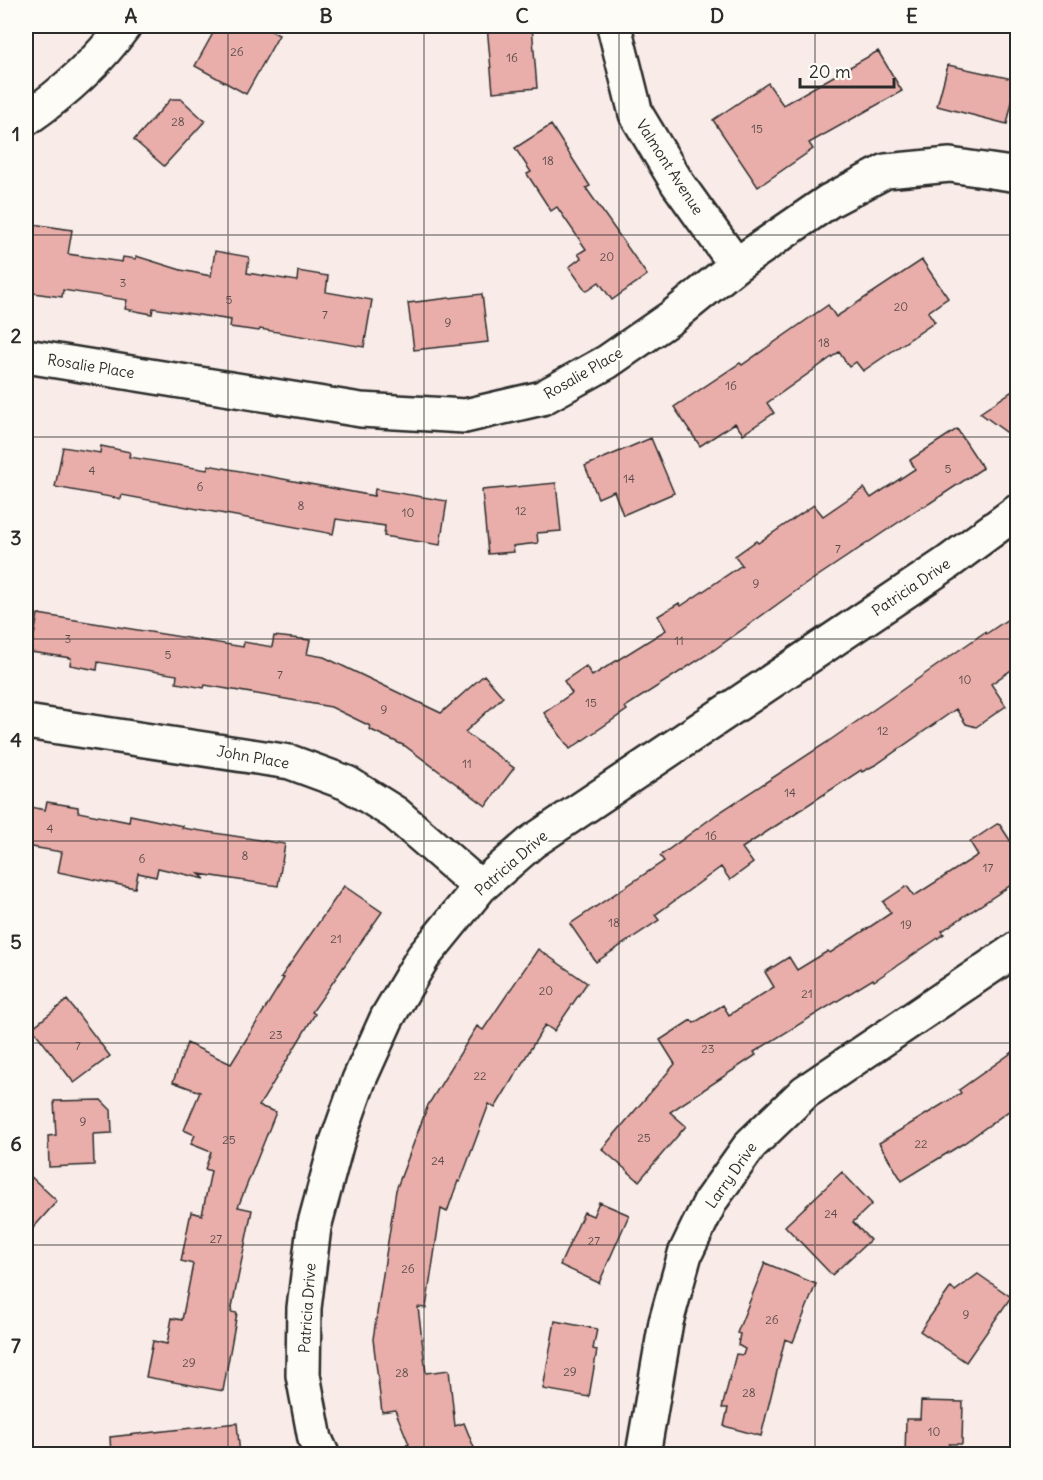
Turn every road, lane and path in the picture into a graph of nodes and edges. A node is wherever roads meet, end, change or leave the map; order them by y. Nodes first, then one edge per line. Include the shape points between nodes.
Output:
1 (124, 26) edge
2 (614, 26) edge
3 (26, 119) edge
4 (1017, 175) edge
5 (736, 265) junction
6 (26, 356) edge
7 (1017, 511) edge
8 (26, 722) edge
9 (480, 886) junction
10 (1017, 948) edge
11 (322, 1455) edge
12 (643, 1455) edge

1 - 3 street via 110,45 50,102
2 - 5 street, Valmont Avenue via 636,114 678,184
4 - 5 street, Rosalie Place via 950,165 886,171 829,201
5 - 6 street, Rosalie Place via 672,317 607,362 542,398 465,416 361,410
7 - 9 street, Patricia Drive via 946,564 532,842
8 - 9 street, John Place via 290,762 347,783 395,813
9 - 11 street, Patricia Drive via 423,957 387,1018 336,1142 314,1227 304,1308 303,1375 315,1439
10 - 12 street, Larry Drive via 805,1092 751,1144 711,1200 685,1254 666,1322

